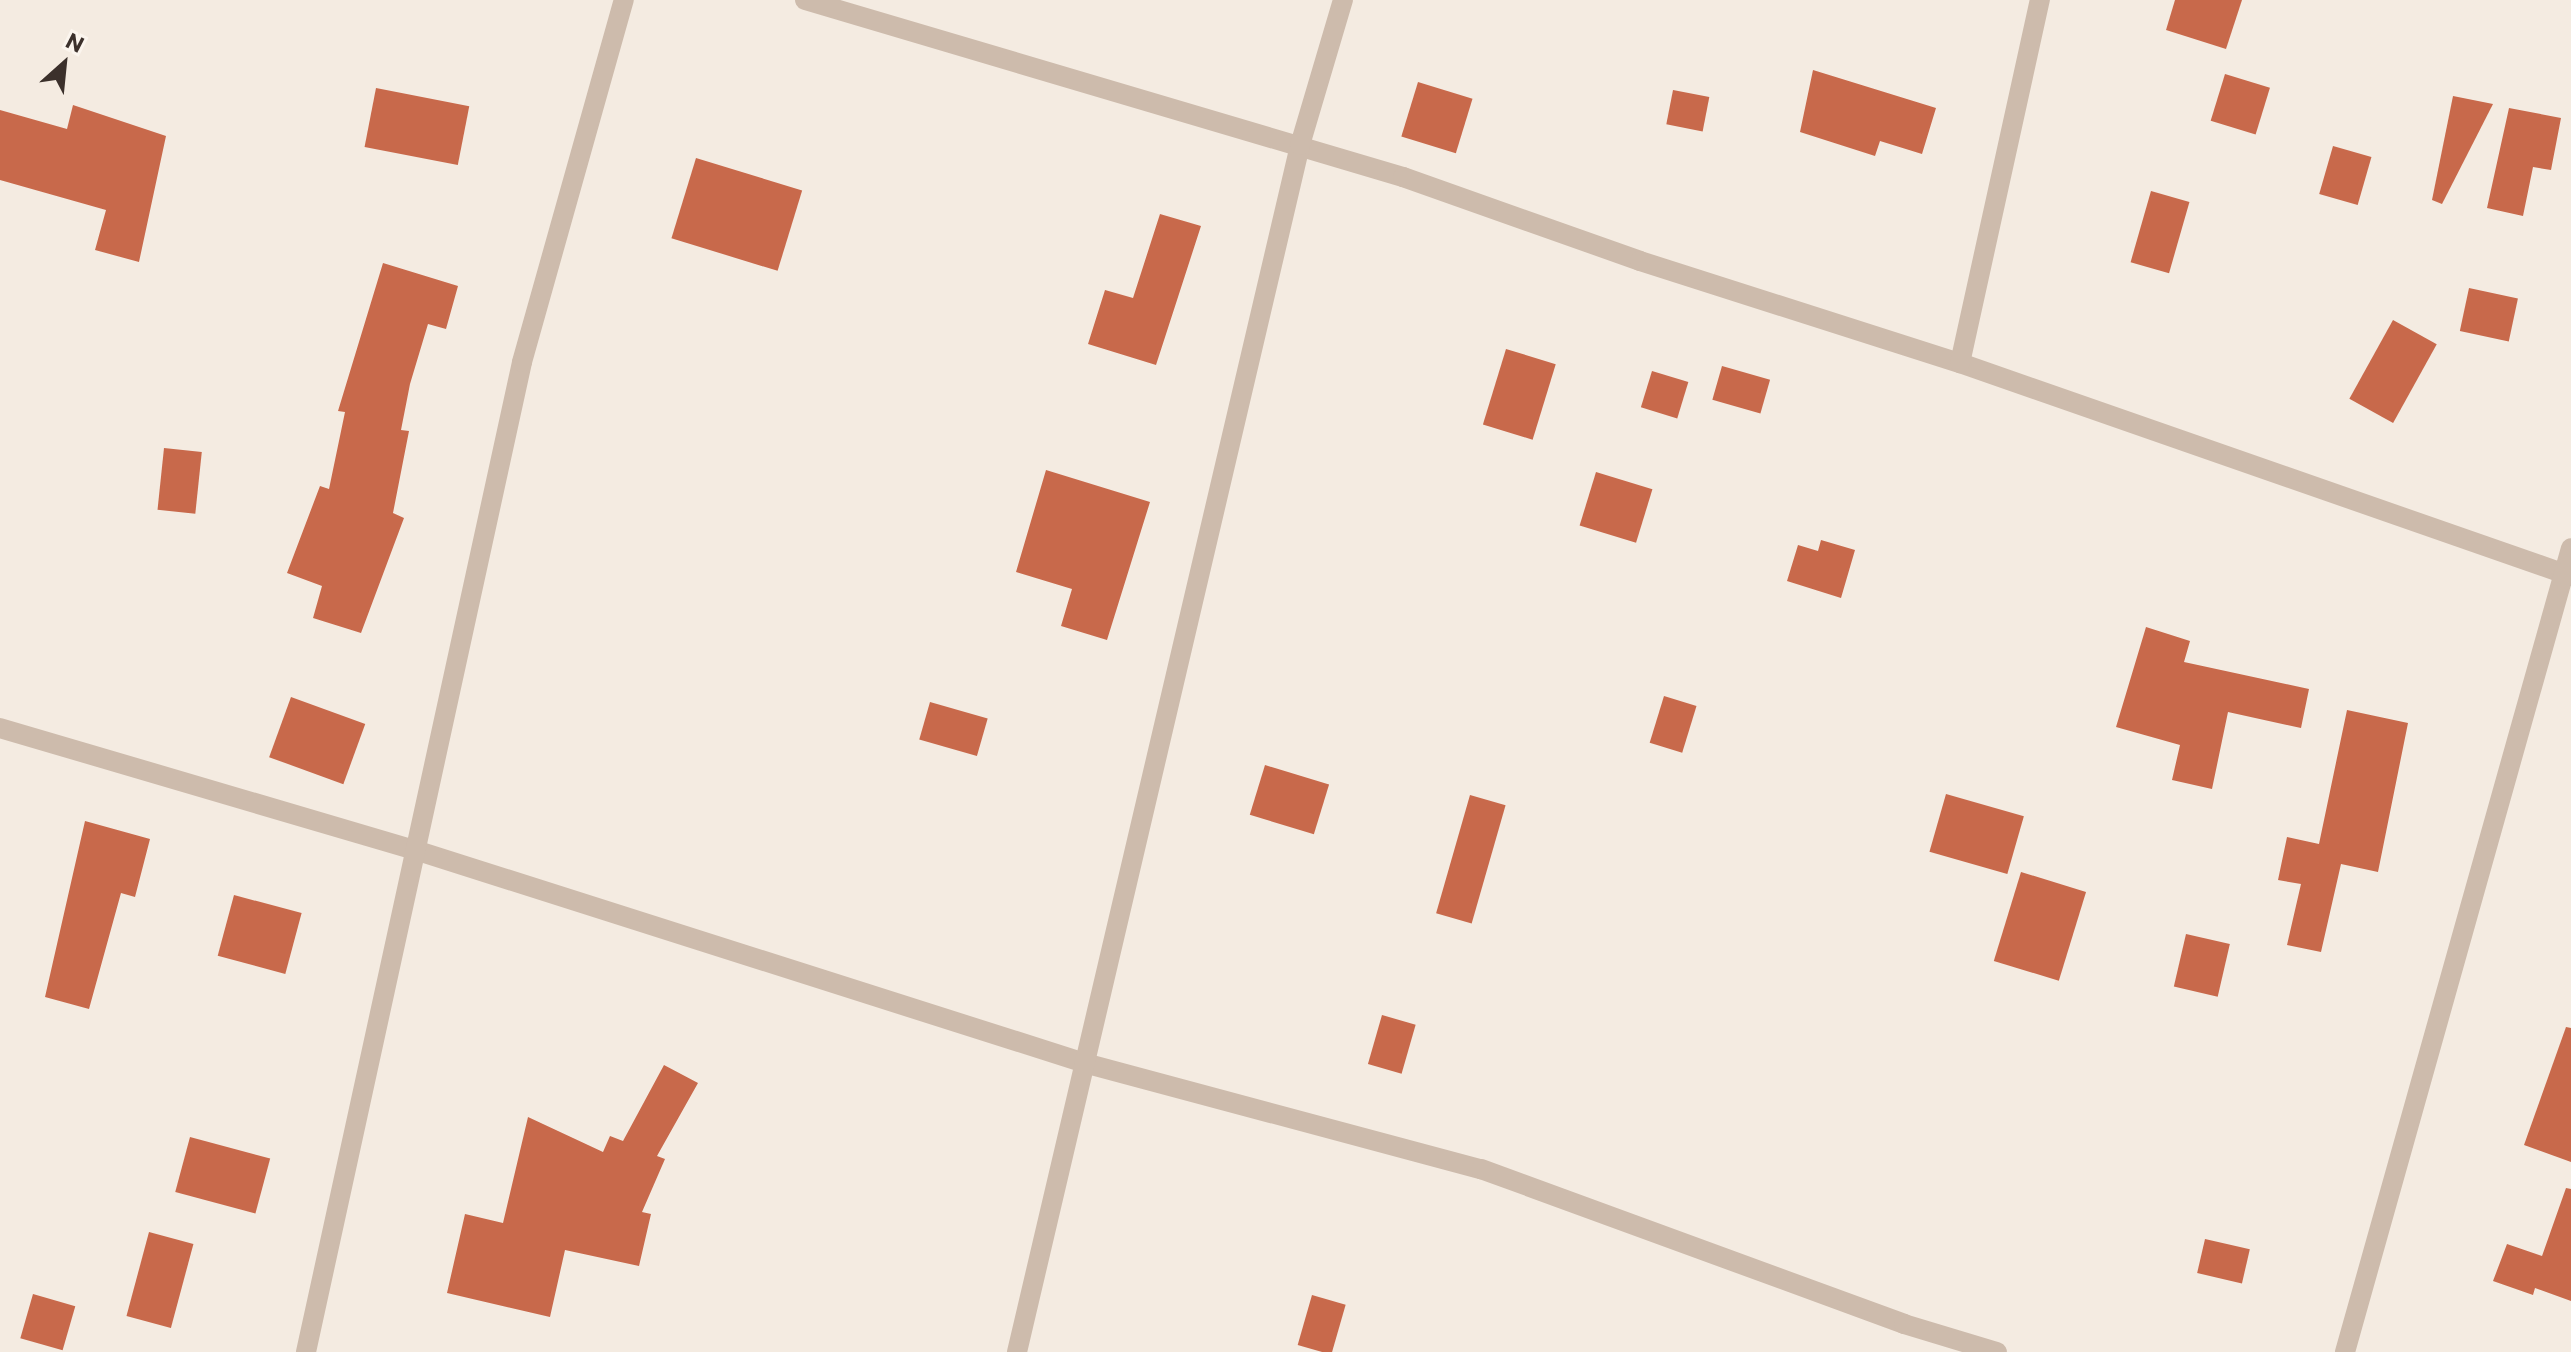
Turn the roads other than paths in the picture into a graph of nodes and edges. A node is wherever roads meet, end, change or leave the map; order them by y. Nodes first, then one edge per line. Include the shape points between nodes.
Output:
1 (624, 0) edge
2 (805, 0) edge
3 (1343, 0) edge
4 (2040, 0) edge
5 (1300, 145) junction
6 (1960, 363) junction
7 (2571, 548) edge
8 (2568, 575) edge
9 (0, 728) edge
10 (415, 850) junction
11 (1088, 1064) junction
12 (306, 1352) edge
13 (1017, 1352) edge
14 (1997, 1352) edge
15 (2345, 1352) edge

1 - 10 street via 522,362
2 - 5 street
3 - 5 street
4 - 6 street
5 - 6 street
5 - 11 street
6 - 8 street
7 - 8 street
8 - 15 street
9 - 10 street
10 - 11 street
10 - 12 street
11 - 13 street
11 - 14 street via 1481,1169 1904,1324

